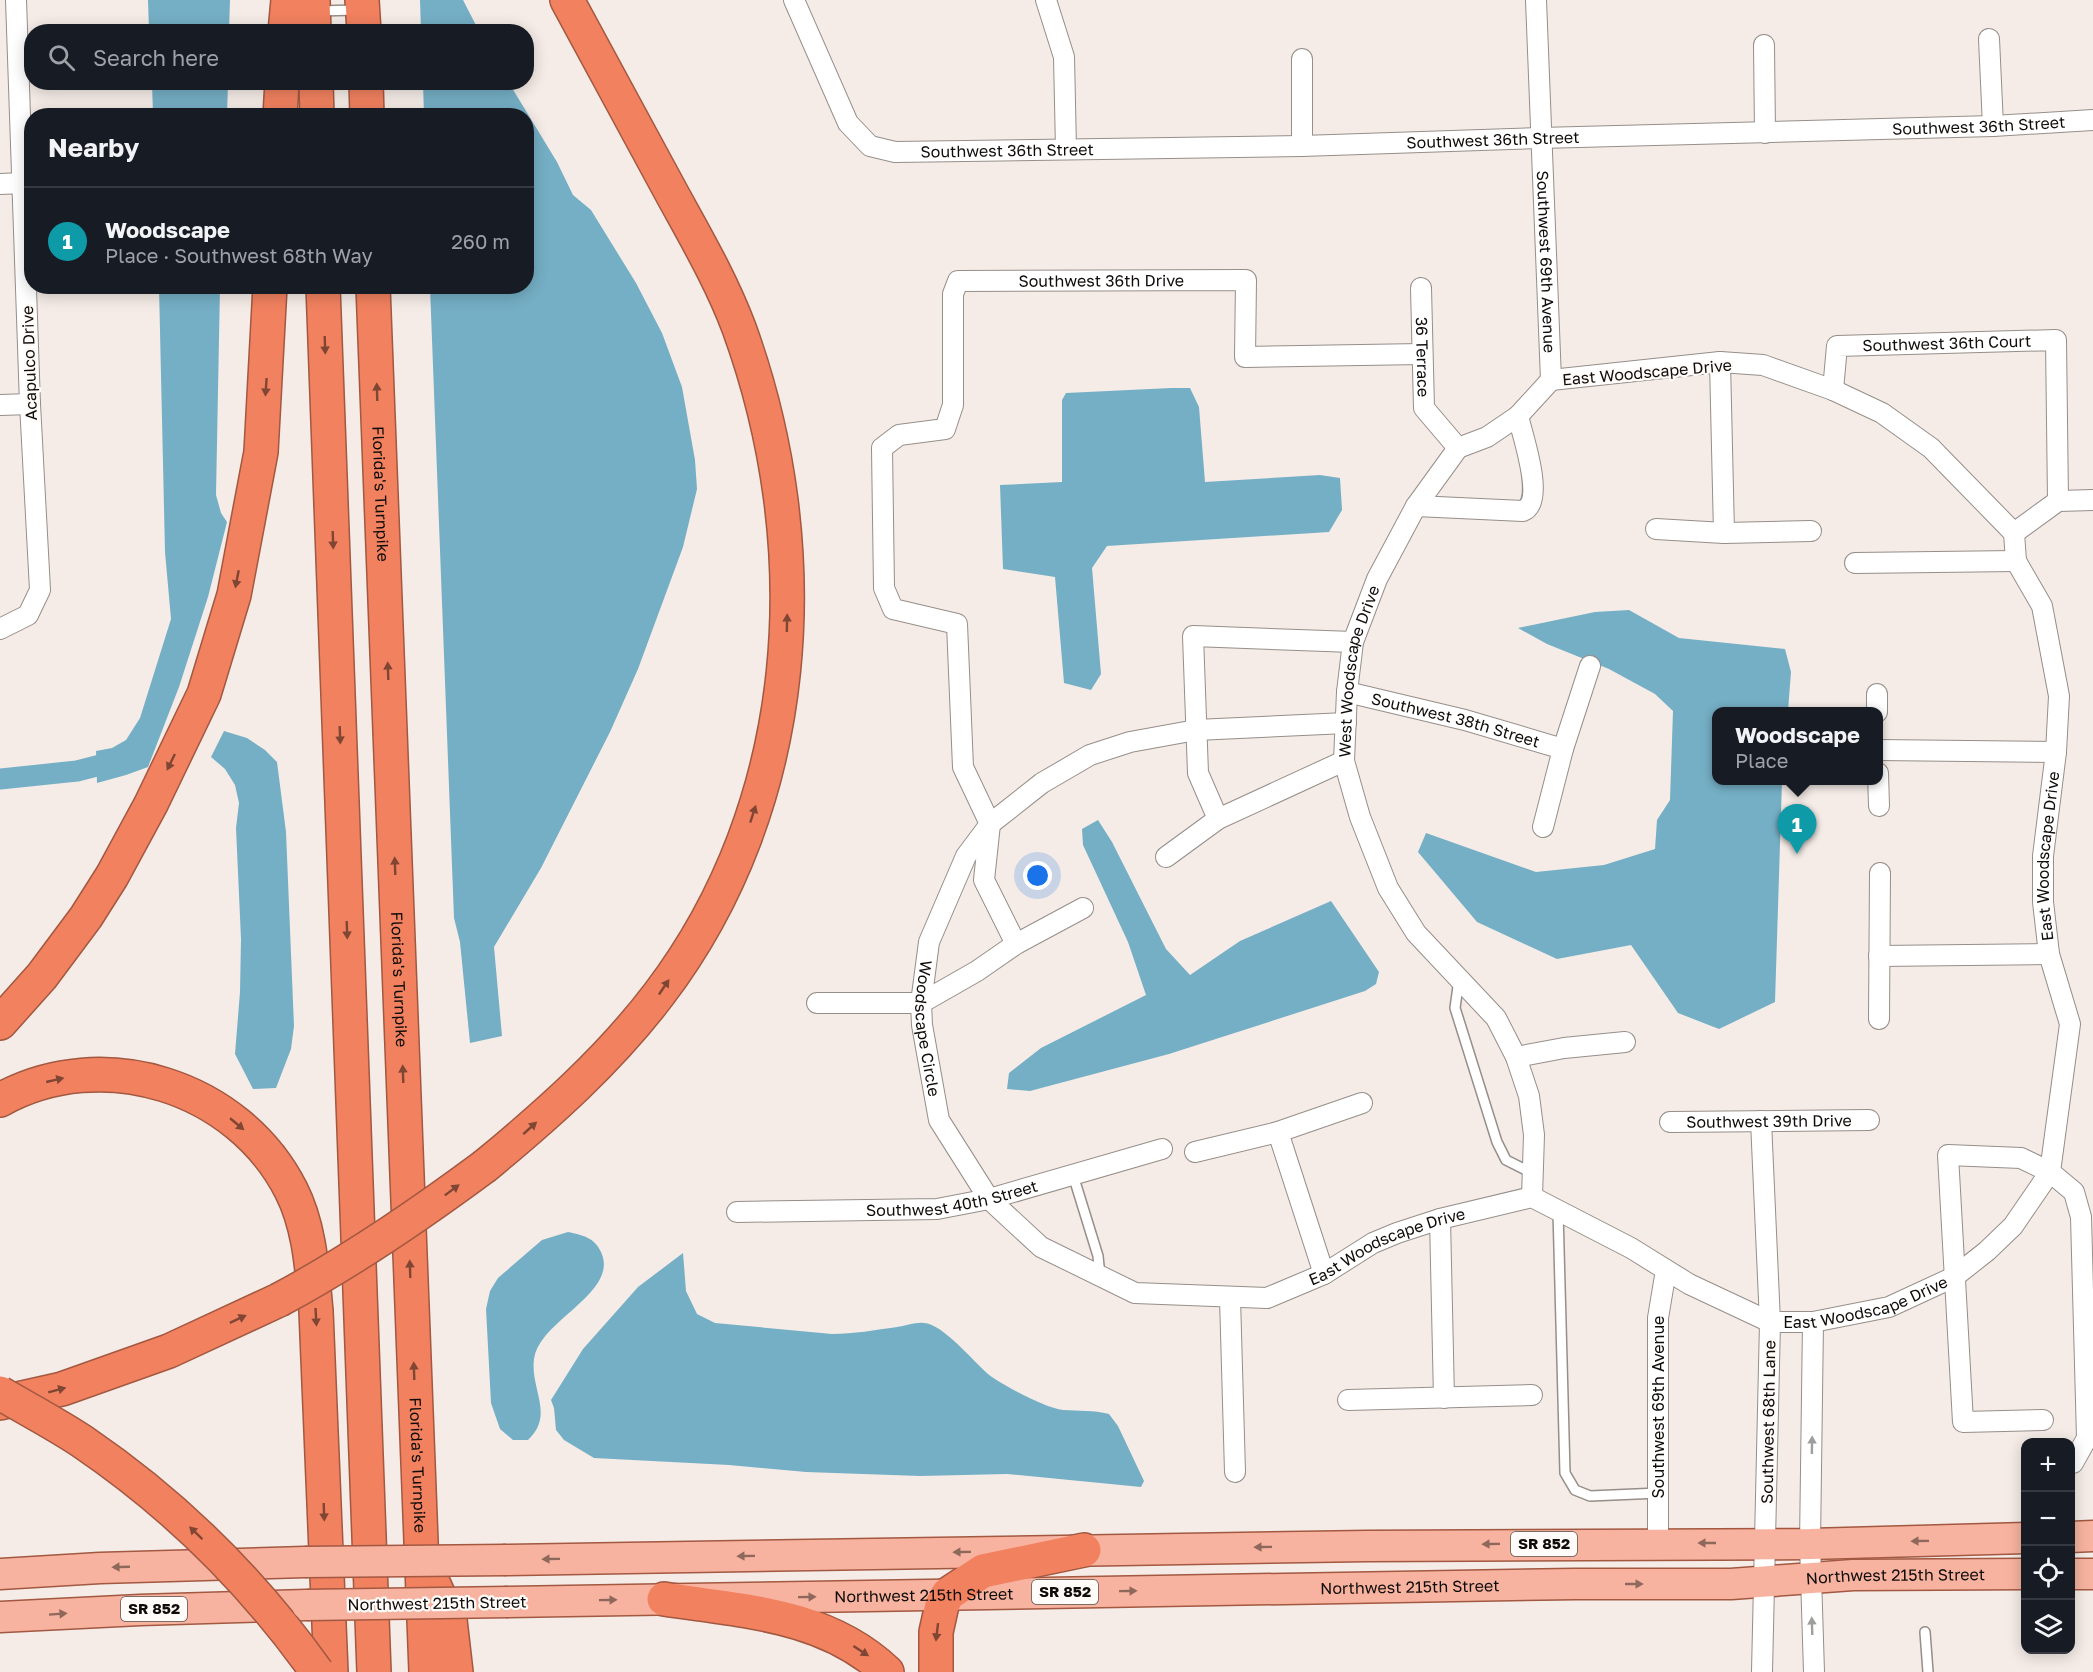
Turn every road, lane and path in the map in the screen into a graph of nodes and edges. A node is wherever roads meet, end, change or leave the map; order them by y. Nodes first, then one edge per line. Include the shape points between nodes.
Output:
1 (16, 0) edge
2 (567, 0) edge
3 (794, 0) edge
4 (1046, 0) edge
5 (1536, 0) edge
6 (307, 11) edge
7 (363, 14) edge
8 (293, 24) edge
9 (1989, 39) dead end
10 (1764, 45) dead end
11 (1302, 59) dead end
12 (282, 90) edge
13 (316, 90) edge
14 (366, 90) edge
15 (280, 108) edge
16 (317, 108) edge
17 (367, 108) edge
18 (2093, 120) edge
19 (1993, 126) junction
20 (1765, 133) junction
21 (1540, 138) junction
22 (1302, 146) junction
23 (1066, 149) junction
24 (23, 183) junction
25 (0, 184) edge
26 (24, 215) edge
27 (1421, 288) dead end
28 (27, 294) edge
29 (270, 294) edge
30 (323, 294) edge
31 (373, 294) edge
32 (1422, 354) junction
33 (1720, 362) junction
34 (1551, 380) junction
35 (1833, 390) junction
36 (30, 404) junction
37 (0, 405) edge
38 (1518, 416) junction
39 (1458, 448) junction
40 (2093, 500) edge
41 (2058, 501) junction
42 (1416, 506) junction
43 (1656, 529) dead end
44 (1811, 531) dead end
45 (1724, 532) junction
46 (2014, 533) junction
47 (2016, 561) junction
48 (1855, 563) dead end
49 (0, 629) edge
50 (1353, 642) junction
51 (1590, 666) dead end
52 (1347, 692) junction
53 (1346, 723) junction
54 (1196, 730) junction
55 (1563, 749) junction
56 (1883, 750) edge
57 (2056, 752) junction
58 (1344, 761) junction
59 (1878, 785) edge
60 (1879, 806) dead end
61 (1218, 819) junction
62 (139, 824) junction
63 (990, 824) junction
64 (1543, 827) dead end
65 (1167, 856) dead end
66 (1880, 873) dead end
67 (1083, 908) dead end
68 (1016, 944) junction
69 (2049, 954) junction
70 (1879, 956) junction
71 (1459, 977) junction
72 (0, 999) edge
73 (921, 1003) junction
74 (817, 1004) dead end
75 (1879, 1019) dead end
76 (0, 1023) edge
77 (1625, 1042) dead end
78 (1516, 1057) junction
79 (0, 1100) edge
80 (1362, 1104) dead end
81 (1869, 1120) dead end
82 (1761, 1121) junction
83 (1670, 1122) dead end
84 (1278, 1132) junction
85 (1161, 1149) dead end
86 (1195, 1152) dead end
87 (2050, 1172) junction
88 (1532, 1173) junction
89 (1073, 1175) junction
90 (1532, 1197) junction
91 (989, 1199) junction
92 (1558, 1211) junction
93 (737, 1212) dead end
94 (1440, 1219) junction
95 (1666, 1270) junction
96 (1324, 1274) junction
97 (1100, 1276) junction
98 (1954, 1277) junction
99 (1230, 1298) junction
100 (1770, 1322) junction
101 (1813, 1322) junction
102 (0, 1393) edge
103 (1532, 1395) dead end
104 (1444, 1398) junction
105 (1348, 1400) dead end
106 (0, 1403) edge
107 (2043, 1420) dead end
108 (2075, 1459) edge
109 (1235, 1472) dead end
110 (1659, 1494) junction
111 (2093, 1536) edge
112 (2075, 1537) edge
113 (2021, 1538) edge
114 (1658, 1543) junction
115 (1766, 1543) junction
116 (1810, 1544) junction
117 (1084, 1550) junction
118 (421, 1555) junction
119 (0, 1574) edge
120 (2021, 1574) edge
121 (2075, 1574) edge
122 (2093, 1574) edge
123 (1811, 1580) junction
124 (1764, 1582) junction
125 (948, 1594) junction
126 (664, 1599) junction
127 (0, 1617) edge
128 (1925, 1632) dead end
129 (317, 1672) edge
130 (331, 1672) edge
131 (374, 1672) edge
132 (426, 1672) edge
133 (456, 1672) edge
134 (887, 1672) edge
135 (936, 1672) edge
136 (1762, 1672) edge
137 (1814, 1672) edge
138 (1928, 1672) edge

1 - 24 street, Acapulco Drive
106 -> 2 highway, bridge via 62,1389 169,1351 279,1300 383,1239 485,1166 564,1097 632,1028 661,992 707,918 735,862 765,774 776,727 787,641 787,546 776,460 738,325 707,259
3 - 23 street, Southwest 36th Street via 848,123 870,146 895,152
4 - 23 street via 1064,57
5 - 21 street, Southwest 69th Avenue
6 - 7 lane
6 - 8 highway
9 - 19 street
10 - 20 street
11 - 22 street
12 - 15 highway
13 - 16 highway
14 - 17 highway
18 - 19 street, Southwest 36th Street
19 - 20 street, Southwest 36th Street
20 - 21 street, Southwest 36th Street
21 - 22 street, Southwest 36th Street
21 - 34 street, Southwest 69th Avenue
22 - 23 street, Southwest 36th Street
24 - 25 street
24 - 26 street, Acapulco Drive
27 - 32 street, 36 Terrace
28 - 36 street, Acapulco Drive
29 -> 62 highway via 261,452 234,595 204,694
30 -> 131 highway
118 -> 31 highway, Florida's Turnpike
32 - 39 street, 36 Terrace via 1424,408
32 - 63 street, Southwest 36th Drive via 1245,357 1246,280 958,281 953,294 953,405 945,429 899,435 882,448 884,588 893,609 957,624 963,767
33 - 34 street, East Woodscape Drive
33 - 35 street, East Woodscape Drive via 1763,364
33 - 45 street
34 - 38 street
35 - 41 street, Southwest 36th Court via 1837,346 2056,340
35 - 46 street, East Woodscape Drive via 1882,413 1931,448
36 - 37 street
36 - 49 street, Acapulco Drive via 40,590 28,615
38 - 39 street via 1486,437
38 - 42 street via 1532,472 1531,504 1527,509
39 - 42 street, West Woodscape Drive
40 - 41 street
41 - 46 street
42 - 50 street, West Woodscape Drive via 1377,579
43 - 45 street
44 - 45 street
46 - 47 street, East Woodscape Drive
47 - 48 street
47 - 57 street, East Woodscape Drive via 2042,606 2059,696
50 - 52 street, West Woodscape Drive
50 - 54 street via 1193,636
51 - 55 street
52 - 53 street, West Woodscape Drive
52 - 55 street, Southwest 38th Street via 1465,720
53 - 54 street, Woodscape Circle
53 - 58 street, West Woodscape Drive
54 - 61 street via 1198,773
54 - 63 street, Woodscape Circle via 1090,754 1042,783
55 - 64 street
56 - 57 street
57 - 69 street, East Woodscape Drive via 2043,856
58 - 61 street
58 - 71 street, West Woodscape Drive via 1360,817 1388,888 1416,933
59 - 60 street
61 - 65 street
62 - 72 highway
62 - 76 highway via 86,917 42,976
63 - 68 street via 984,880
63 - 73 street, Woodscape Circle via 966,856 929,942
66 - 70 street
67 - 68 street
68 - 73 street
69 - 70 street
69 - 87 street, East Woodscape Drive via 2070,1024
70 - 75 street
71 - 78 street, West Woodscape Drive via 1497,1018
71 - 88 lane via 1455,1008 1497,1142 1506,1160
73 - 74 street
73 - 91 street, Woodscape Circle via 939,1120
77 - 78 street
78 - 88 street, West Woodscape Drive via 1529,1096 1534,1135
79 -> 130 highway via 39,1083 63,1078 91,1074 147,1079 188,1093 223,1112 279,1168 301,1215 312,1267
80 - 84 street
81 - 82 street, Southwest 39th Drive
82 - 83 street, Southwest 39th Drive
82 - 100 street, Southwest 68th Lane
84 - 86 street
84 - 96 street
85 - 89 street, Southwest 40th Street
87 - 98 street, East Woodscape Drive via 2013,1226
87 - 98 street via 2021,1158 1948,1155
87 - 108 street via 2074,1192 2081,1217 2087,1438
88 - 90 street, West Woodscape Drive
89 - 91 street, Southwest 40th Street
89 - 97 lane via 1098,1256
90 - 92 street, East Woodscape Drive
90 - 94 street, East Woodscape Drive
91 - 93 street, Southwest 40th Street via 937,1209
91 - 97 street, Woodscape Circle via 1041,1247
92 - 95 street, East Woodscape Drive
92 - 110 lane via 1565,1473 1575,1490 1590,1496
94 - 96 street, East Woodscape Drive via 1373,1243
94 - 104 street
95 - 100 street, East Woodscape Drive
95 - 110 street, Southwest 69th Avenue via 1658,1318
96 - 99 street, East Woodscape Drive via 1267,1298
97 - 99 street, Woodscape Circle via 1135,1293
98 - 101 street, East Woodscape Drive via 1889,1307
98 - 107 street via 1963,1422
99 - 109 street
100 - 101 street, East Woodscape Drive
100 - 115 street, Southwest 68th Lane
116 -> 101 street
129 -> 102 highway, bridge via 231,1566 168,1506 82,1442
103 - 104 street
104 - 105 street
110 - 114 street, Southwest 69th Avenue
111 - 112 main road
113 -> 116 main road, SR 852
115 -> 114 main road, SR 852
114 -> 117 main road, SR 852
115 - 116 main road, SR 852
115 - 124 street, Southwest 68th Lane
116 - 123 street
117 -> 119 main road, SR 852, bridge via 305,1562
117 - 125 highway via 983,1571
118 - 132 highway, Florida's Turnpike
118 - 133 highway via 450,1620
120 - 123 main road, Northwest 215th Street / SR 852 via 1853,1575
121 - 122 main road
123 - 124 main road, Northwest 215th Street / SR 852
137 -> 123 street
125 -> 124 main road, Northwest 215th Street / SR 852
124 - 136 street, Southwest 68th Lane
126 -> 125 main road, Northwest 215th Street / SR 852
125 -> 135 highway via 937,1625
127 -> 126 main road, Northwest 215th Street / SR 852, bridge via 307,1605
126 -> 134 highway via 770,1614 807,1625 847,1642
128 - 138 lane

